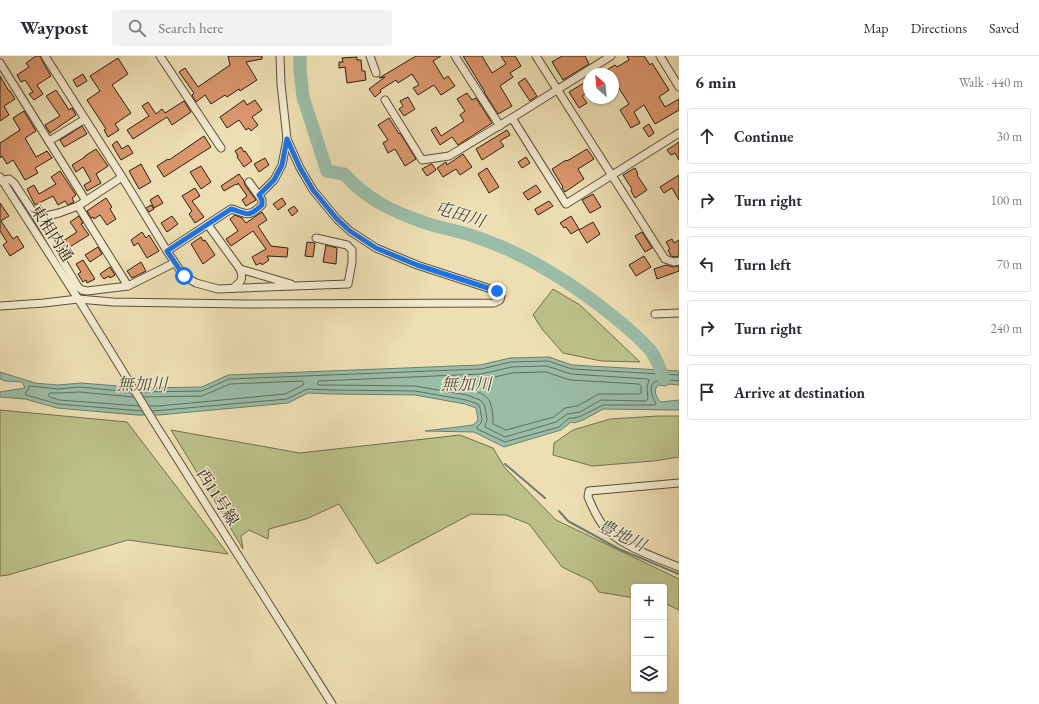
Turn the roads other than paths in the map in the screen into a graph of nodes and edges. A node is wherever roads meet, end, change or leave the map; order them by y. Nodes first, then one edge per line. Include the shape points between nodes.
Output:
1 (45, 56) edge
2 (160, 56) edge
3 (280, 56) edge
4 (370, 56) edge
5 (455, 56) edge
6 (536, 56) edge
7 (611, 56) edge
8 (660, 56) edge
9 (0, 63) edge
10 (376, 73) dead end
11 (679, 87) edge
12 (558, 90) junction
13 (385, 100) dead end
14 (512, 118) junction
15 (85, 119) junction
16 (500, 126) junction
17 (679, 133) edge
18 (287, 139) junction
19 (49, 141) junction
20 (221, 148) dead end
21 (612, 176) junction
22 (122, 178) junction
23 (1, 180) edge
24 (249, 182) dead end
25 (259, 195) junction
26 (86, 201) junction
27 (78, 206) junction
28 (36, 218) junction
29 (208, 224) junction
30 (316, 238) dead end
31 (167, 251) junction
32 (679, 260) edge
33 (174, 263) junction
34 (240, 269) junction
35 (128, 286) junction
36 (297, 286) junction
37 (233, 288) junction
38 (80, 302) junction
39 (0, 306) edge
40 (679, 313) edge
41 (655, 314) dead end
42 (679, 483) edge
43 (679, 566) edge
44 (332, 704) edge

1 - 15 street
2 - 20 street
3 - 18 street
4 - 10 street
5 - 16 street
6 - 12 street
7 - 12 street
8 - 11 street
9 - 19 street
12 - 14 street
12 - 21 street
13 - 16 street via 422,160 449,156
14 - 16 street
14 - 21 street via 566,204
15 - 19 street
15 - 22 street
17 - 21 street
18 - 25 street via 282,165 274,180
18 - 38 street via 313,190 350,231 376,248 417,265 497,291 501,296 500,300 494,303
19 - 26 street
21 - 32 street via 665,259 674,262
22 - 26 street
22 - 31 street
23 - 28 street via 9,179 14,184
23 - 38 street, 東相内通
24 - 25 street
25 - 29 street via 262,205 250,214 231,209
26 - 27 street
27 - 28 street
27 - 35 street
28 - 35 street via 82,290
29 - 31 street
29 - 34 street
30 - 36 street via 347,245 352,250 348,284
31 - 33 street
33 - 35 street
33 - 37 street via 184,276 196,283 218,289
34 - 36 street
34 - 37 street via 242,280
36 - 37 street
38 - 39 street
38 - 44 street, 西11号線
40 - 41 street
42 - 43 street via 589,491 588,497 602,525 612,535 639,551

